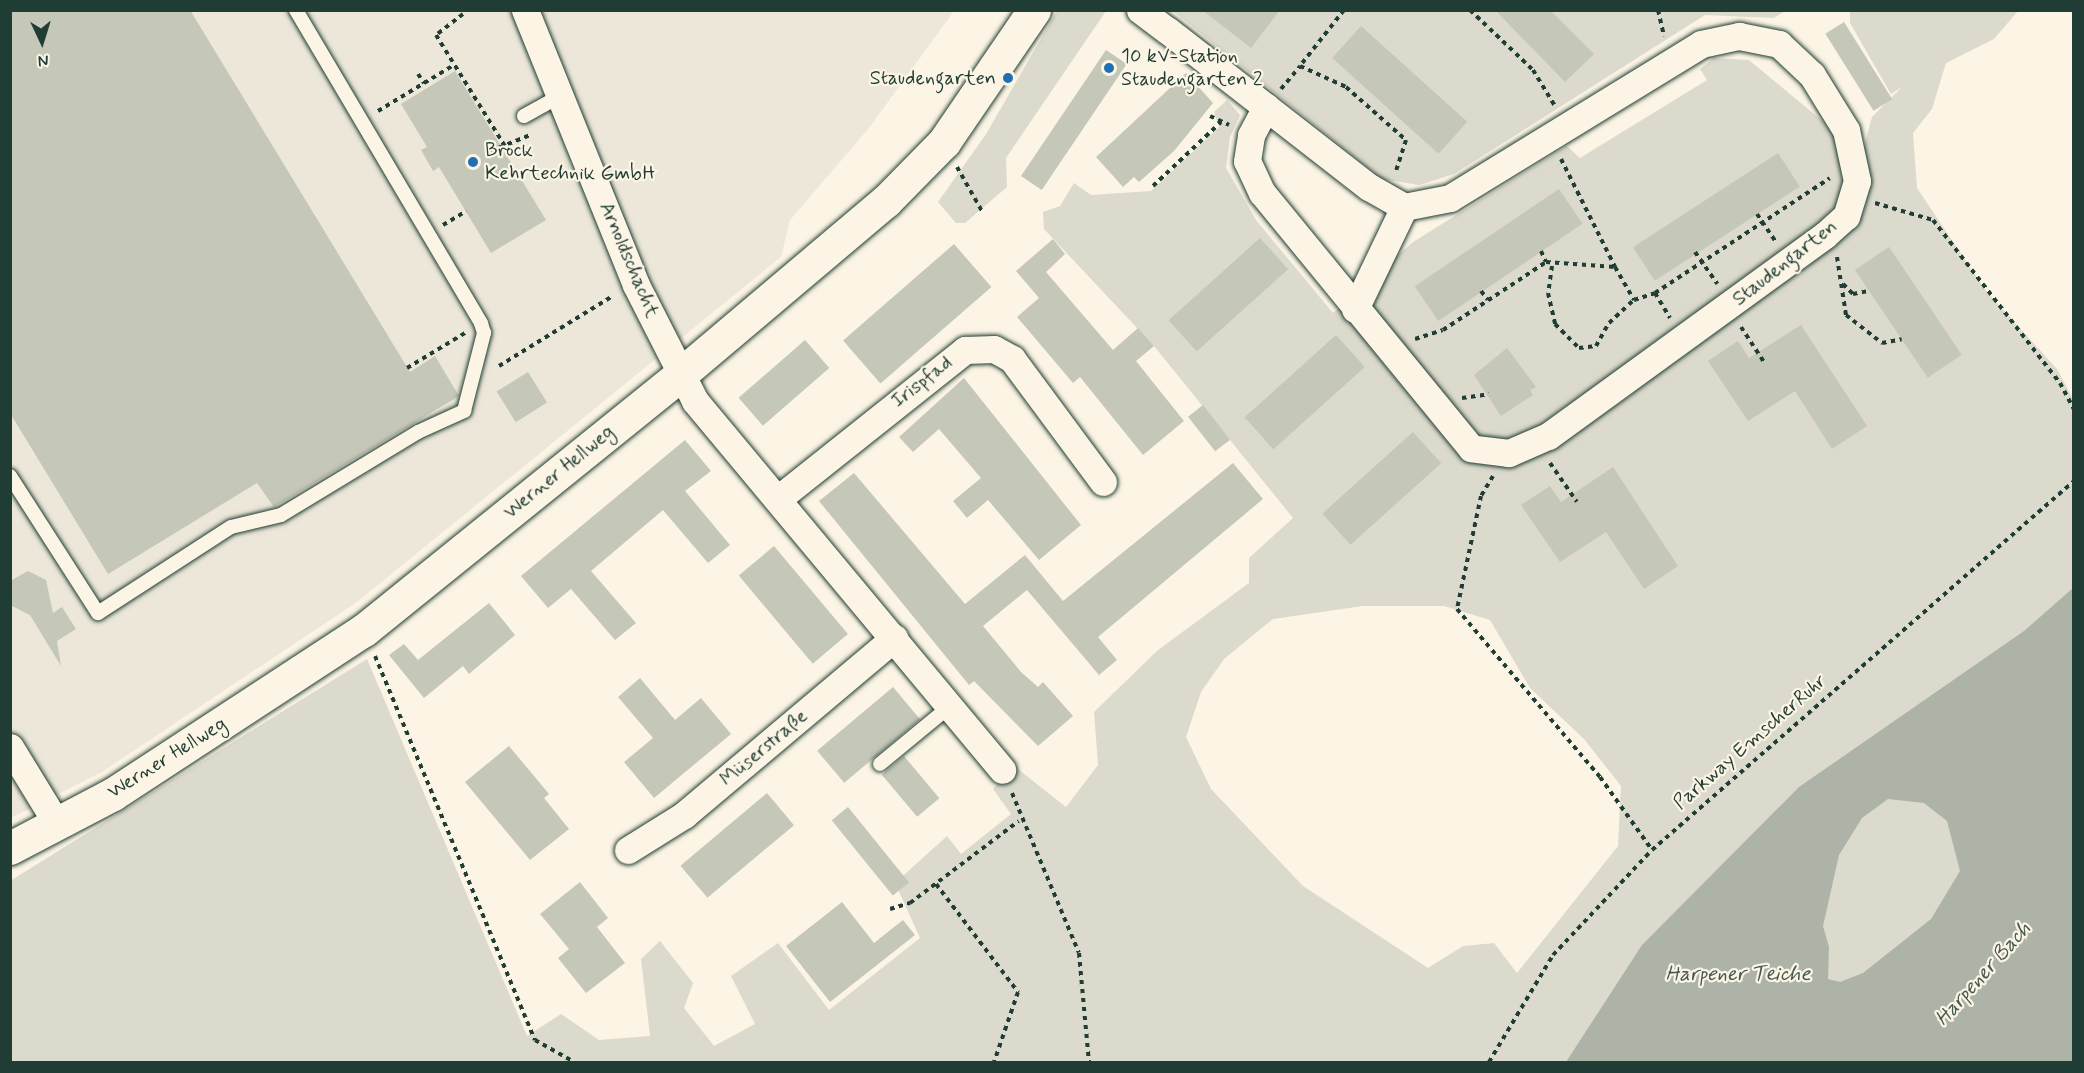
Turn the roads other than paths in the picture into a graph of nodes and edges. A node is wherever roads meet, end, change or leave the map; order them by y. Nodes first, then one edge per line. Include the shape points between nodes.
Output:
1 (296, 10) edge
2 (525, 10) edge
3 (1034, 10) edge
4 (1140, 10) edge
5 (562, 94) junction
6 (1266, 107) junction
7 (524, 116) dead end
8 (1395, 202) junction
9 (1355, 309) junction
10 (681, 374) junction
11 (10, 476) edge
12 (1103, 482) dead end
13 (779, 498) junction
14 (894, 638) junction
15 (950, 706) junction
16 (10, 747) edge
17 (880, 764) dead end
18 (1002, 770) road end
19 (57, 824) junction
20 (10, 848) edge
21 (628, 850) dead end

1 - 11 lane via 481,323 484,333 464,411 418,432 281,515 231,527 98,612
2 - 5 street, Arnoldschacht
3 - 10 main road, Werner Hellweg via 944,142 886,201
4 - 6 street
5 - 7 lane
5 - 10 street, Arnoldschacht via 636,285
6 - 8 street
6 - 9 street, Staudengarten via 1251,135 1247,161 1252,178
8 - 9 street
8 - 9 street, Staudengarten via 1450,198 1558,129 1701,44 1720,37 1760,38 1779,44 1812,75 1846,130 1856,160 1855,196 1846,216 1825,236 1536,442 1509,453 1471,448
10 - 13 street via 695,401
10 - 19 main road, Werner Hellweg via 364,630 152,770
12 - 13 street, Irispfad via 1012,359 994,349 965,350
13 - 14 street
14 - 15 street
14 - 21 street, Müserstraße via 684,815
15 - 17 lane
15 - 18 street
16 - 19 street
19 - 20 main road, Werner Hellweg

